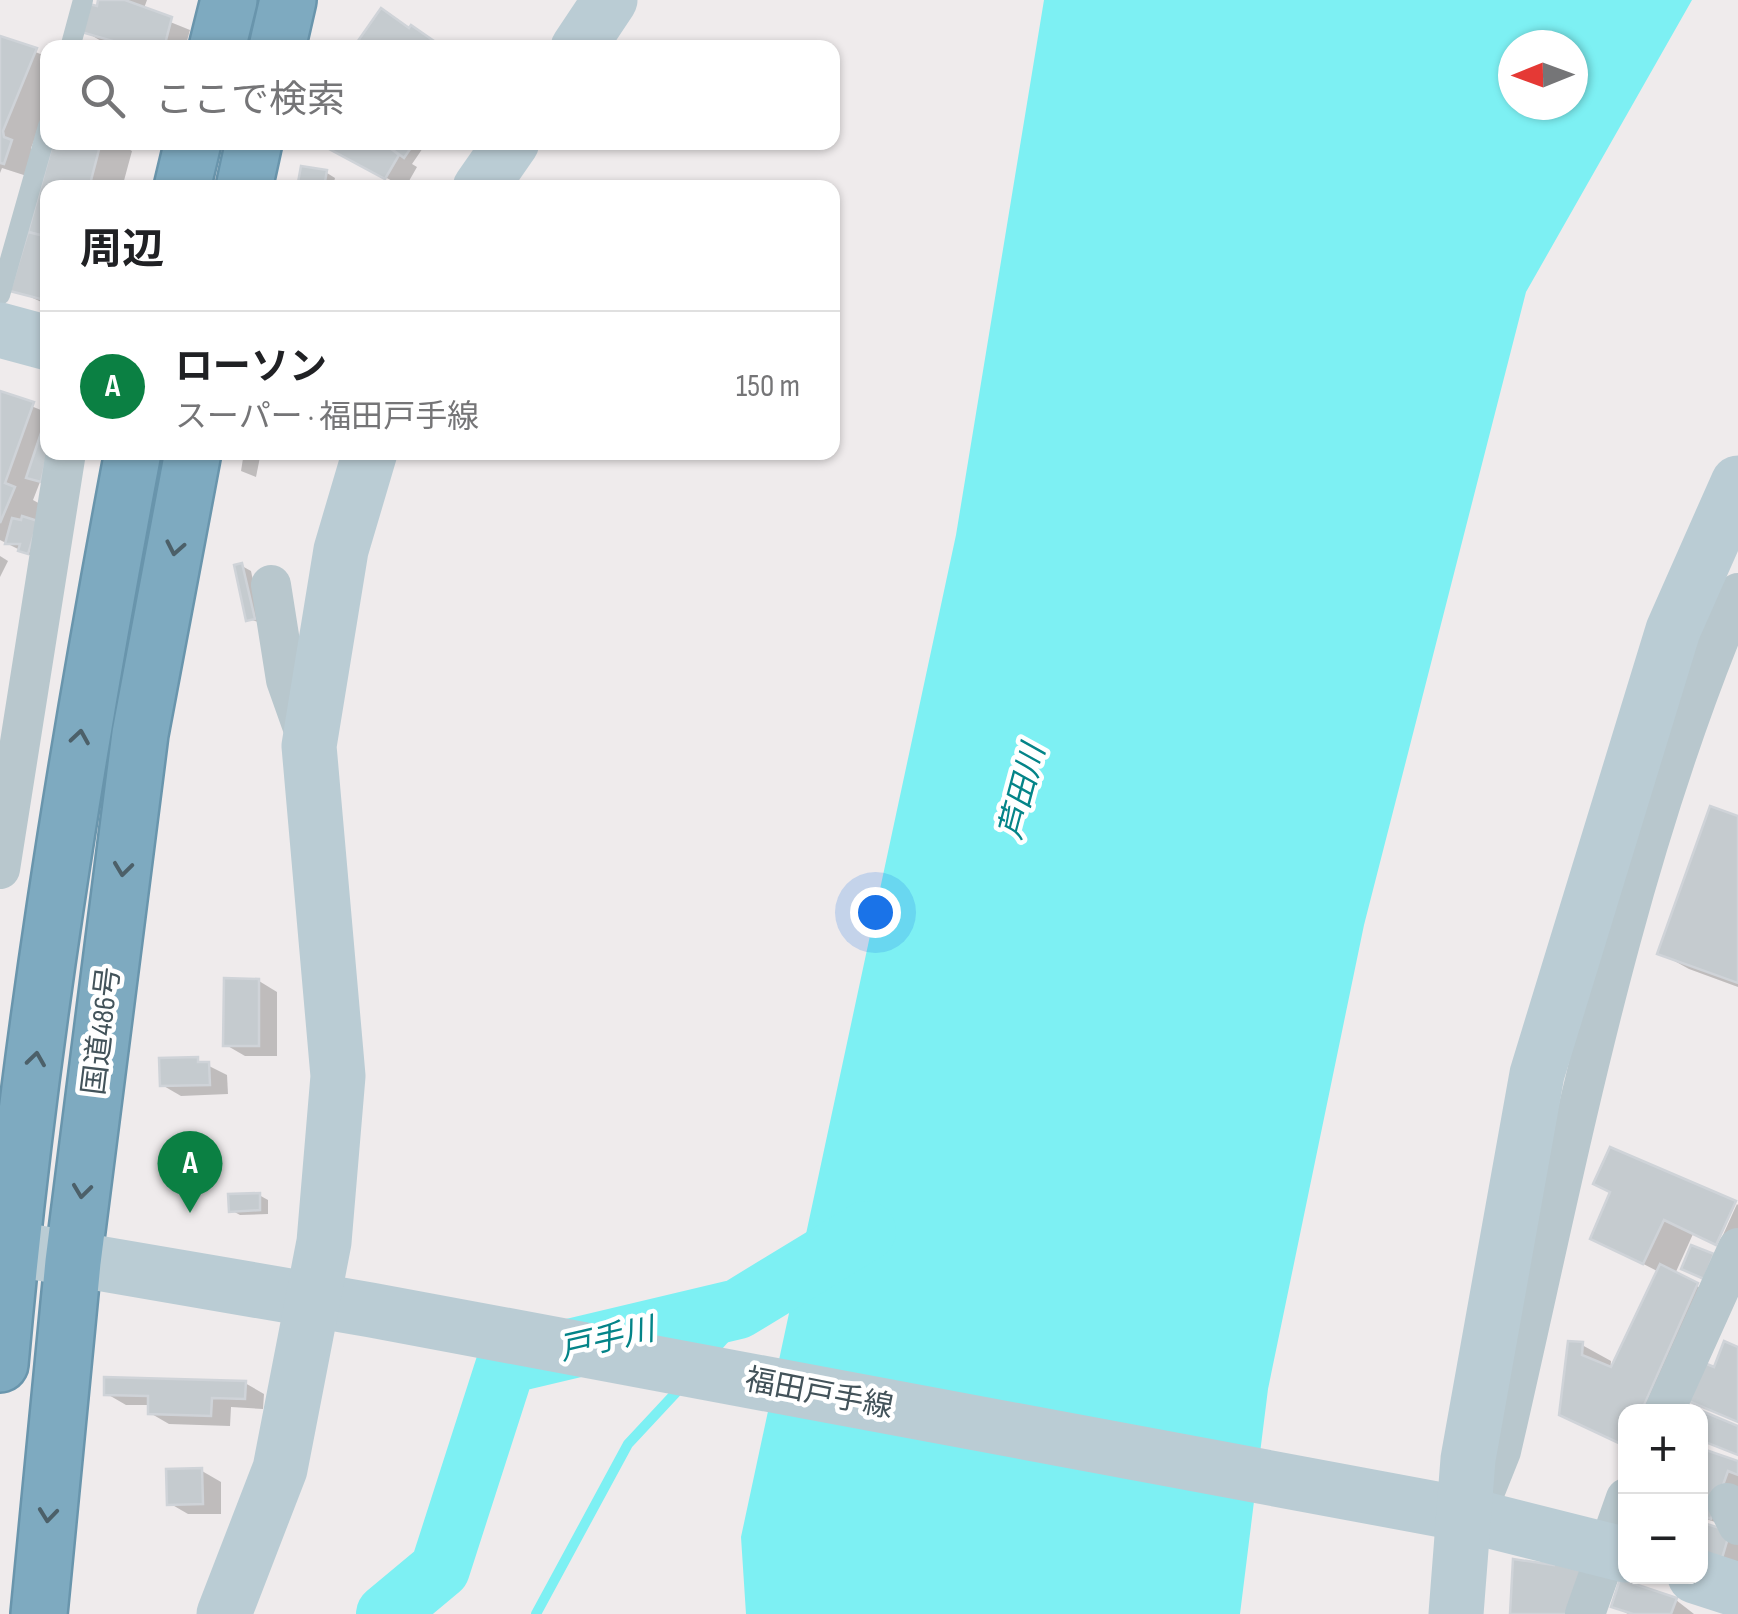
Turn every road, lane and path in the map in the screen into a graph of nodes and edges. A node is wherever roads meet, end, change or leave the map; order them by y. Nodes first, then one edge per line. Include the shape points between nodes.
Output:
1 (83, 0) edge
2 (229, 0) edge
3 (288, 0) edge
4 (610, 0) edge
5 (72, 40) edge
6 (219, 40) edge
7 (279, 40) edge
8 (583, 40) edge
9 (41, 150) edge
10 (192, 150) edge
11 (252, 150) edge
12 (506, 150) edge
13 (184, 180) edge
14 (246, 180) edge
15 (486, 180) edge
16 (0, 295) edge
17 (0, 330) edge
18 (40, 341) edge
19 (64, 460) edge
20 (131, 460) edge
21 (191, 460) edge
22 (368, 460) edge
23 (1738, 483) edge
24 (271, 585) dead end
25 (1738, 594) edge
26 (11, 722) edge
27 (310, 746) junction
28 (0, 869) edge
29 (10, 1248) junction
30 (1738, 1248) edge
31 (73, 1262) junction
32 (313, 1302) junction
33 (0, 1364) edge
34 (1668, 1404) edge
35 (1454, 1512) junction
36 (1617, 1552) edge
37 (1708, 1580) edge
38 (1738, 1590) edge
39 (39, 1614) edge
40 (224, 1614) edge
41 (1456, 1614) edge
42 (1483, 1614) edge
43 (1585, 1614) edge

1 - 5 lane
2 - 6 highway
3 - 7 highway
4 - 8 street
9 - 16 lane
10 - 13 highway
11 - 14 highway
12 - 15 street
17 - 18 street
19 - 26 street
29 -> 20 highway, 国道486号 via 81,730
21 -> 31 highway, 国道486号 via 140,734
22 - 27 street via 341,550
23 - 35 street via 1673,630 1536,1074
24 - 27 street via 286,680
25 - 35 street via 1693,698 1638,870 1501,1451 1485,1492
26 - 28 street
27 - 32 street via 338,1076
29 - 31 street, 福田戸手線
29 - 33 highway, 国道486号
30 - 34 street
31 - 32 street, 福田戸手線
31 -> 39 highway, 国道486号
32 - 35 street, 福田戸手線
32 - 40 street via 280,1470
35 - 36 street, 福田戸手線
35 - 41 street
35 - 42 street
36 - 43 street
37 - 38 street

